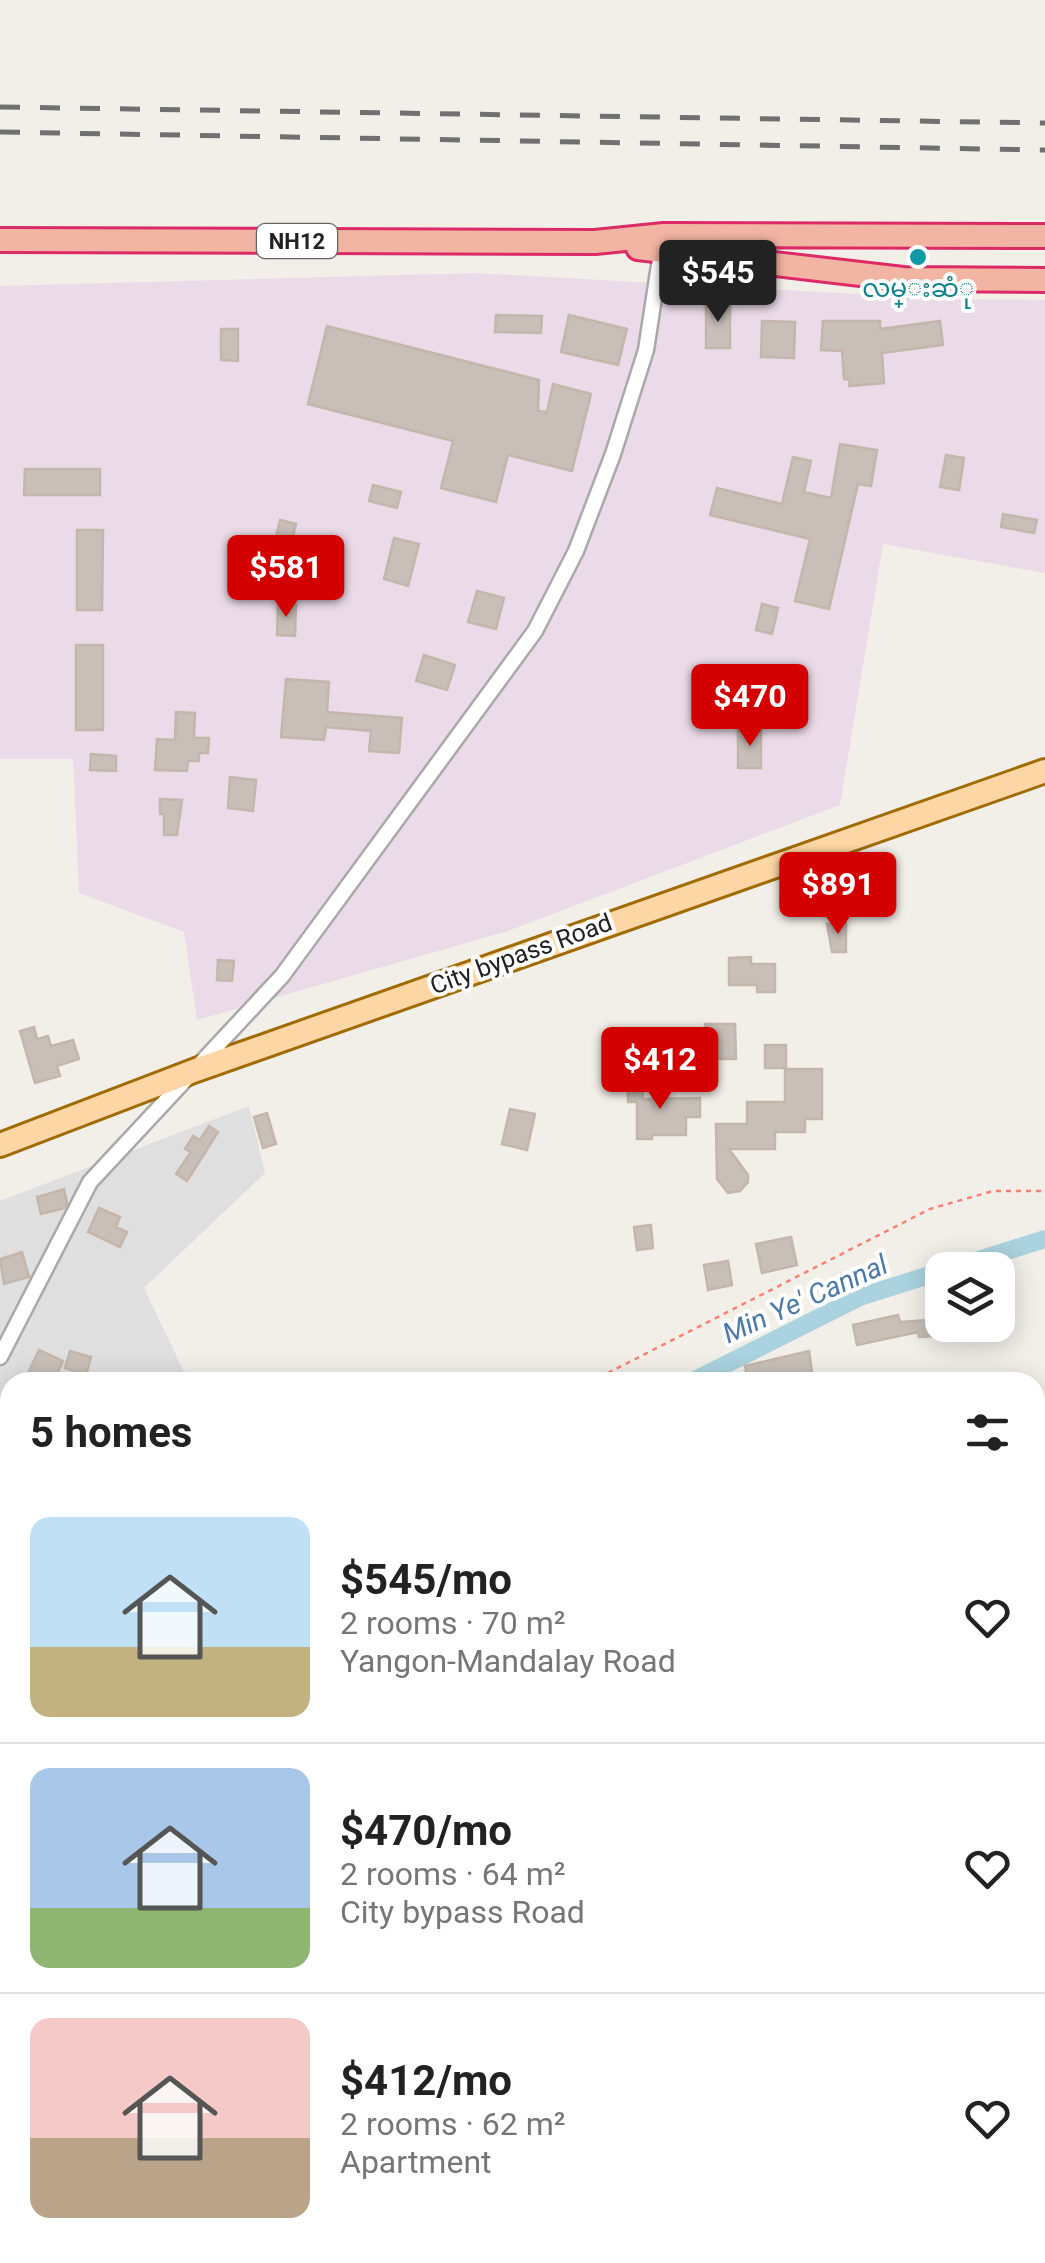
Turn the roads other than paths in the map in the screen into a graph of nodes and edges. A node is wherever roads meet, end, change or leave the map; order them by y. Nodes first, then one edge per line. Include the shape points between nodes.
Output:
1 (1045, 236) edge
2 (0, 240) edge
3 (663, 243) junction
4 (1045, 280) edge
5 (1045, 771) edge
6 (196, 1070) junction
7 (0, 1145) edge
8 (0, 1357) edge

1 - 3 highway, NH12
2 - 3 highway, NH12
3 - 4 highway, NH12 via 903,279
3 - 6 street via 646,350 613,454 576,551 535,631 282,976
5 - 6 main road, City bypass Road
6 - 7 main road, City bypass Road
6 - 8 street via 90,1182

